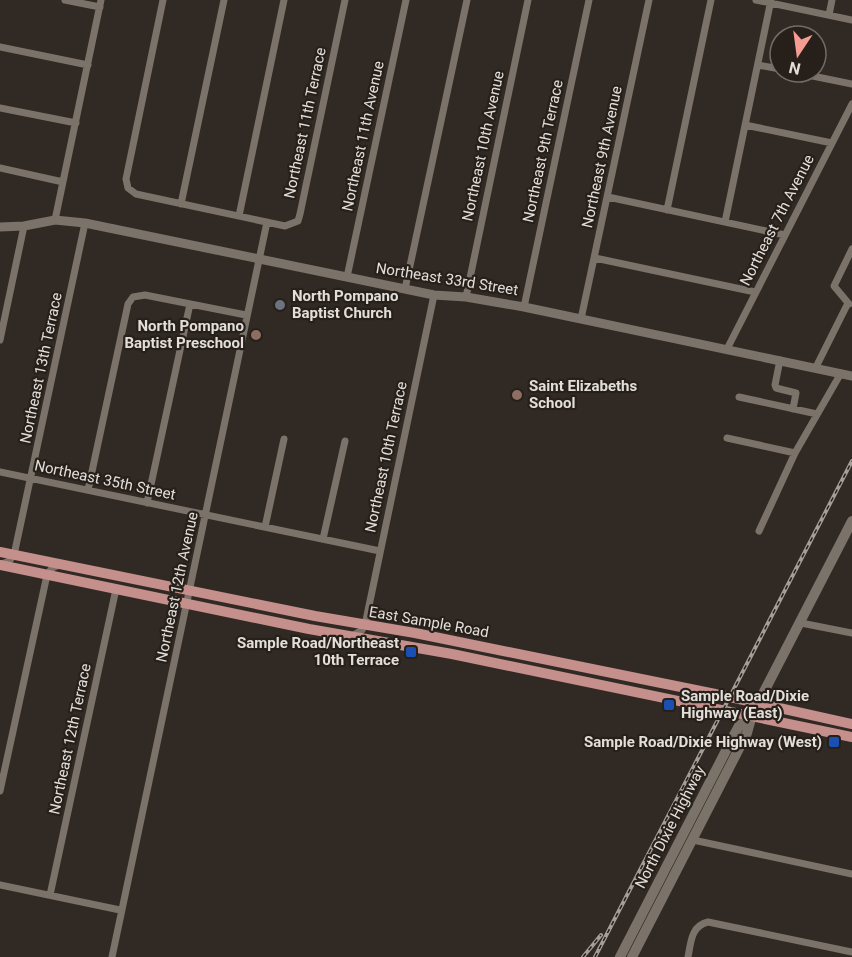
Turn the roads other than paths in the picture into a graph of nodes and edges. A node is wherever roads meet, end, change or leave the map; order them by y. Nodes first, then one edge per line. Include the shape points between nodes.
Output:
1 (65, 0) edge
2 (163, 0) edge
3 (224, 0) edge
4 (284, 0) edge
5 (345, 0) edge
6 (406, 0) edge
7 (466, 0) edge
8 (528, 0) edge
9 (589, 0) edge
10 (649, 0) edge
11 (711, 0) edge
12 (756, 0) edge
13 (832, 0) edge
14 (771, 2) edge
15 (100, 4) edge
16 (829, 15) junction
17 (852, 20) edge
18 (0, 47) edge
19 (88, 65) junction
20 (758, 65) junction
21 (768, 67) edge
22 (828, 79) edge
23 (852, 84) edge
24 (852, 104) edge
25 (0, 108) edge
26 (76, 123) junction
27 (745, 125) junction
28 (832, 143) junction
29 (0, 168) edge
30 (63, 182) junction
31 (608, 197) junction
32 (181, 204) junction
33 (667, 210) junction
34 (239, 216) junction
35 (55, 220) junction
36 (267, 222) junction
37 (725, 222) junction
38 (85, 223) junction
39 (24, 226) junction
40 (0, 227) edge
41 (785, 235) junction
42 (852, 249) edge
43 (595, 258) junction
44 (259, 259) junction
45 (347, 277) junction
46 (405, 289) junction
47 (755, 292) junction
48 (434, 295) junction
49 (465, 297) junction
50 (190, 304) junction
51 (850, 304) edge
52 (524, 307) junction
53 (246, 315) junction
54 (581, 319) junction
55 (0, 340) edge
56 (727, 349) junction
57 (780, 360) junction
58 (816, 367) junction
59 (841, 373) junction
60 (852, 376) edge
61 (739, 398) dead end
62 (793, 409) junction
63 (817, 414) junction
64 (727, 438) dead end
65 (284, 439) dead end
66 (345, 441) dead end
67 (795, 453) junction
68 (0, 472) edge
69 (31, 479) junction
70 (88, 490) junction
71 (147, 503) junction
72 (206, 514) junction
73 (852, 521) edge
74 (265, 527) junction
75 (759, 531) dead end
76 (848, 537) edge
77 (323, 539) junction
78 (380, 551) junction
79 (0, 552) edge
80 (14, 555) junction
81 (60, 564) junction
82 (0, 565) edge
83 (47, 575) junction
84 (116, 589) junction
85 (189, 591) junction
86 (187, 603) junction
87 (801, 623) junction
88 (365, 625) junction
89 (383, 628) junction
90 (852, 633) edge
91 (351, 637) junction
92 (369, 639) junction
93 (582, 667) junction
94 (563, 677) junction
95 (759, 703) junction
96 (752, 716) junction
97 (852, 724) edge
98 (852, 737) edge
99 (0, 791) edge
100 (693, 840) junction
101 (852, 874) edge
102 (0, 885) edge
103 (50, 895) junction
104 (120, 910) junction
105 (852, 951) edge
106 (112, 957) edge
107 (620, 957) edge
108 (632, 957) edge
109 (688, 957) edge

1 - 15 street
2 - 32 street via 126,179 128,188 136,194
3 - 32 street
4 - 34 street
5 - 36 street, Northeast 11th Terrace via 298,220 285,226
6 - 45 street, Northeast 11th Avenue
7 - 46 street
8 - 49 street, Northeast 10th Avenue
9 - 52 street, Northeast 9th Terrace
10 - 31 street, Northeast 9th Avenue
11 - 33 street
12 - 14 street
13 - 16 street
14 - 16 street
14 - 20 street
15 - 19 street
16 - 17 street
18 - 19 street
19 - 26 street
20 - 21 street
20 - 27 street
22 - 23 street
24 - 28 street, Northeast 7th Avenue
25 - 26 street
26 - 30 street
27 - 28 street
27 - 37 street
28 - 41 street, Northeast 7th Avenue
29 - 30 street
30 - 35 street
31 - 33 street
31 - 43 street, Northeast 9th Avenue
32 - 34 street
33 - 37 street
34 - 36 street
35 - 38 street, Northeast 33rd Street
35 - 39 street, Northeast 33rd Street
36 - 44 street, Northeast 12th Avenue
37 - 41 street
38 - 44 street, Northeast 33rd Street
38 - 69 street, Northeast 13th Terrace
39 - 40 street, Northeast 33rd Street
39 - 55 street
41 - 47 street, Northeast 7th Avenue
42 - 51 street via 834,286
43 - 47 street
43 - 54 street, Northeast 9th Avenue
44 - 45 street, Northeast 33rd Street
44 - 53 street, Northeast 12th Avenue
45 - 46 street, Northeast 33rd Street
46 - 48 street, Northeast 33rd Street
47 - 56 street, Northeast 7th Avenue
48 - 49 street, Northeast 33rd Street
48 - 78 street, Northeast 10th Terrace
49 - 52 street, Northeast 33rd Street
50 - 53 street
50 - 70 street via 145,295 133,297 128,304
50 - 71 street
51 - 58 street
52 - 54 street, Northeast 33rd Street
53 - 72 street, Northeast 12th Avenue
54 - 56 street, Northeast 33rd Street
56 - 57 street, Northeast 33rd Street
57 - 58 street, Northeast 33rd Street
57 - 62 street via 775,385 796,393
58 - 59 street, Northeast 33rd Street
59 - 60 street, Northeast 33rd Street
59 - 63 street
61 - 62 street
62 - 63 street
63 - 67 street
64 - 67 street
65 - 74 street
66 - 77 street
67 - 75 street
68 - 69 street, Northeast 35th Street
69 - 70 street, Northeast 35th Street
69 - 80 street, Northeast 13th Terrace
70 - 71 street, Northeast 35th Street
71 - 72 street, Northeast 35th Street
72 - 74 street, Northeast 35th Street
72 - 85 street, Northeast 12th Avenue
73 - 76 main road, North Dixie Highway
74 - 77 street, Northeast 35th Street
76 - 87 main road, North Dixie Highway
77 - 78 street, Northeast 35th Street
78 - 88 street, Northeast 10th Terrace
79 - 80 main road, East Sample Road
80 - 81 main road, East Sample Road
80 - 82 street
81 - 83 street
81 - 85 main road, East Sample Road
82 - 83 main road, East Sample Road
83 - 84 main road, East Sample Road
83 - 99 street
84 - 86 main road, East Sample Road
84 - 103 street, Northeast 12th Terrace
85 - 86 street, Northeast 12th Avenue
85 - 88 main road, East Sample Road
86 - 91 main road, East Sample Road
86 - 104 street, Northeast 12th Avenue
87 - 90 street
87 - 95 main road, North Dixie Highway
88 - 89 main road, East Sample Road
88 - 91 street
89 - 92 main road
89 - 93 main road, East Sample Road
91 - 92 main road, East Sample Road
92 - 94 main road, East Sample Road
93 - 94 main road
93 - 95 main road, East Sample Road
94 - 96 main road, East Sample Road
95 - 96 main road, North Dixie Highway
95 - 97 main road, East Sample Road
96 - 98 main road, East Sample Road
96 - 100 main road, North Dixie Highway
96 - 107 main road, North Dixie Highway via 733,736
100 - 101 street
100 - 108 main road, North Dixie Highway
102 - 103 street
103 - 104 street
104 - 106 street, Northeast 12th Avenue
105 - 109 street via 708,922 694,930

